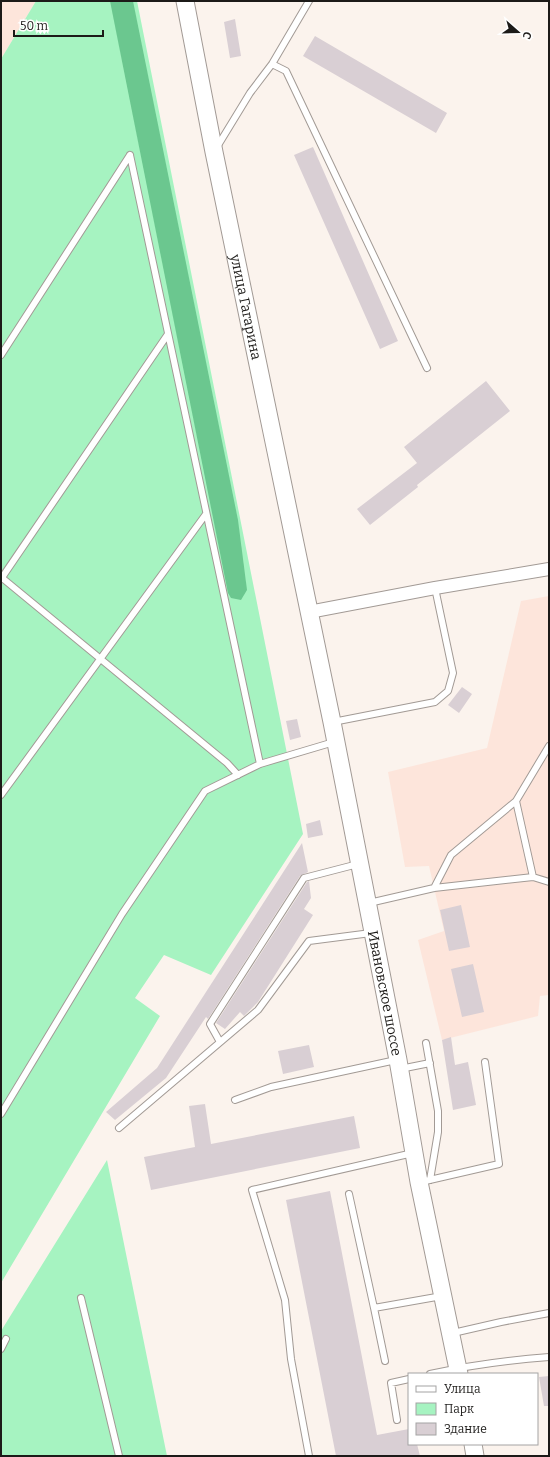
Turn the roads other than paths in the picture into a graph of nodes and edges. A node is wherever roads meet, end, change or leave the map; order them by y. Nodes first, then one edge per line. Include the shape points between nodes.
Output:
1 (186, 1) edge
2 (309, 1) edge
3 (272, 64) junction
4 (214, 152) junction
5 (168, 334) junction
6 (1, 355) edge
7 (427, 368) dead end
8 (206, 514) junction
9 (549, 569) edge
10 (1, 578) edge
11 (436, 588) junction
12 (309, 612) junction
13 (101, 658) junction
14 (332, 722) junction
15 (335, 741) junction
16 (549, 746) edge
17 (260, 764) junction
18 (238, 775) junction
19 (1, 795) edge
20 (516, 801) junction
21 (359, 864) junction
22 (533, 877) junction
23 (549, 882) edge
24 (434, 888) junction
25 (367, 903) junction
26 (373, 932) junction
27 (220, 1042) junction
28 (426, 1043) dead end
29 (485, 1062) dead end
30 (430, 1063) junction
31 (398, 1064) junction
32 (235, 1100) dead end
33 (1, 1114) edge
34 (119, 1128) dead end
35 (414, 1153) junction
36 (425, 1181) junction
37 (349, 1194) dead end
38 (443, 1296) junction
39 (81, 1298) dead end
40 (374, 1308) junction
41 (549, 1313) edge
42 (451, 1333) junction
43 (6, 1339) dead end
44 (1, 1348) edge
45 (549, 1357) edge
46 (385, 1361) dead end
47 (458, 1371) edge
48 (439, 1373) edge
49 (408, 1379) edge
50 (397, 1420) dead end
51 (473, 1445) edge
52 (120, 1456) edge
53 (309, 1456) edge
54 (475, 1456) edge

1 - 4 street, улица Гагарина
2 - 3 lane
3 - 4 lane via 250,93
3 - 7 lane via 286,71
4 - 12 street, улица Гагарина
5 - 6 lane via 130,155
5 - 8 lane
5 - 10 lane
8 - 13 lane
8 - 17 lane
9 - 11 street
10 - 13 lane
11 - 12 street
11 - 14 lane via 453,674 448,691 435,702
12 - 14 street, Ивановское шоссе
13 - 18 lane
13 - 19 lane
14 - 15 street, Ивановское шоссе
15 - 17 lane
15 - 21 street, Ивановское шоссе
16 - 20 lane
17 - 18 lane
18 - 33 lane via 205,791 122,914
20 - 22 lane
20 - 24 lane via 451,854
21 - 25 street, Ивановское шоссе
21 - 27 lane via 304,878 210,1024
22 - 23 lane
22 - 24 lane
24 - 25 lane
25 - 26 street, Ивановское шоссе
26 - 27 lane via 309,941 258,1010
26 - 31 street, Ивановское шоссе
27 - 34 lane
28 - 30 lane
29 - 36 lane via 499,1164
30 - 31 lane
30 - 36 lane via 438,1111 438,1132
31 - 32 lane via 271,1087
31 - 35 street, Ивановское шоссе
35 - 36 street, Ивановское шоссе
35 - 53 lane via 252,1190 284,1300 291,1359
36 - 38 street, Ивановское шоссе
37 - 40 lane
38 - 40 lane
38 - 42 street, Ивановское шоссе
39 - 52 lane
40 - 46 lane
41 - 42 lane
42 - 47 street, Ивановское шоссе
43 - 44 lane
45 - 47 lane via 509,1360
47 - 48 lane
49 - 50 lane via 391,1383
51 - 54 street

